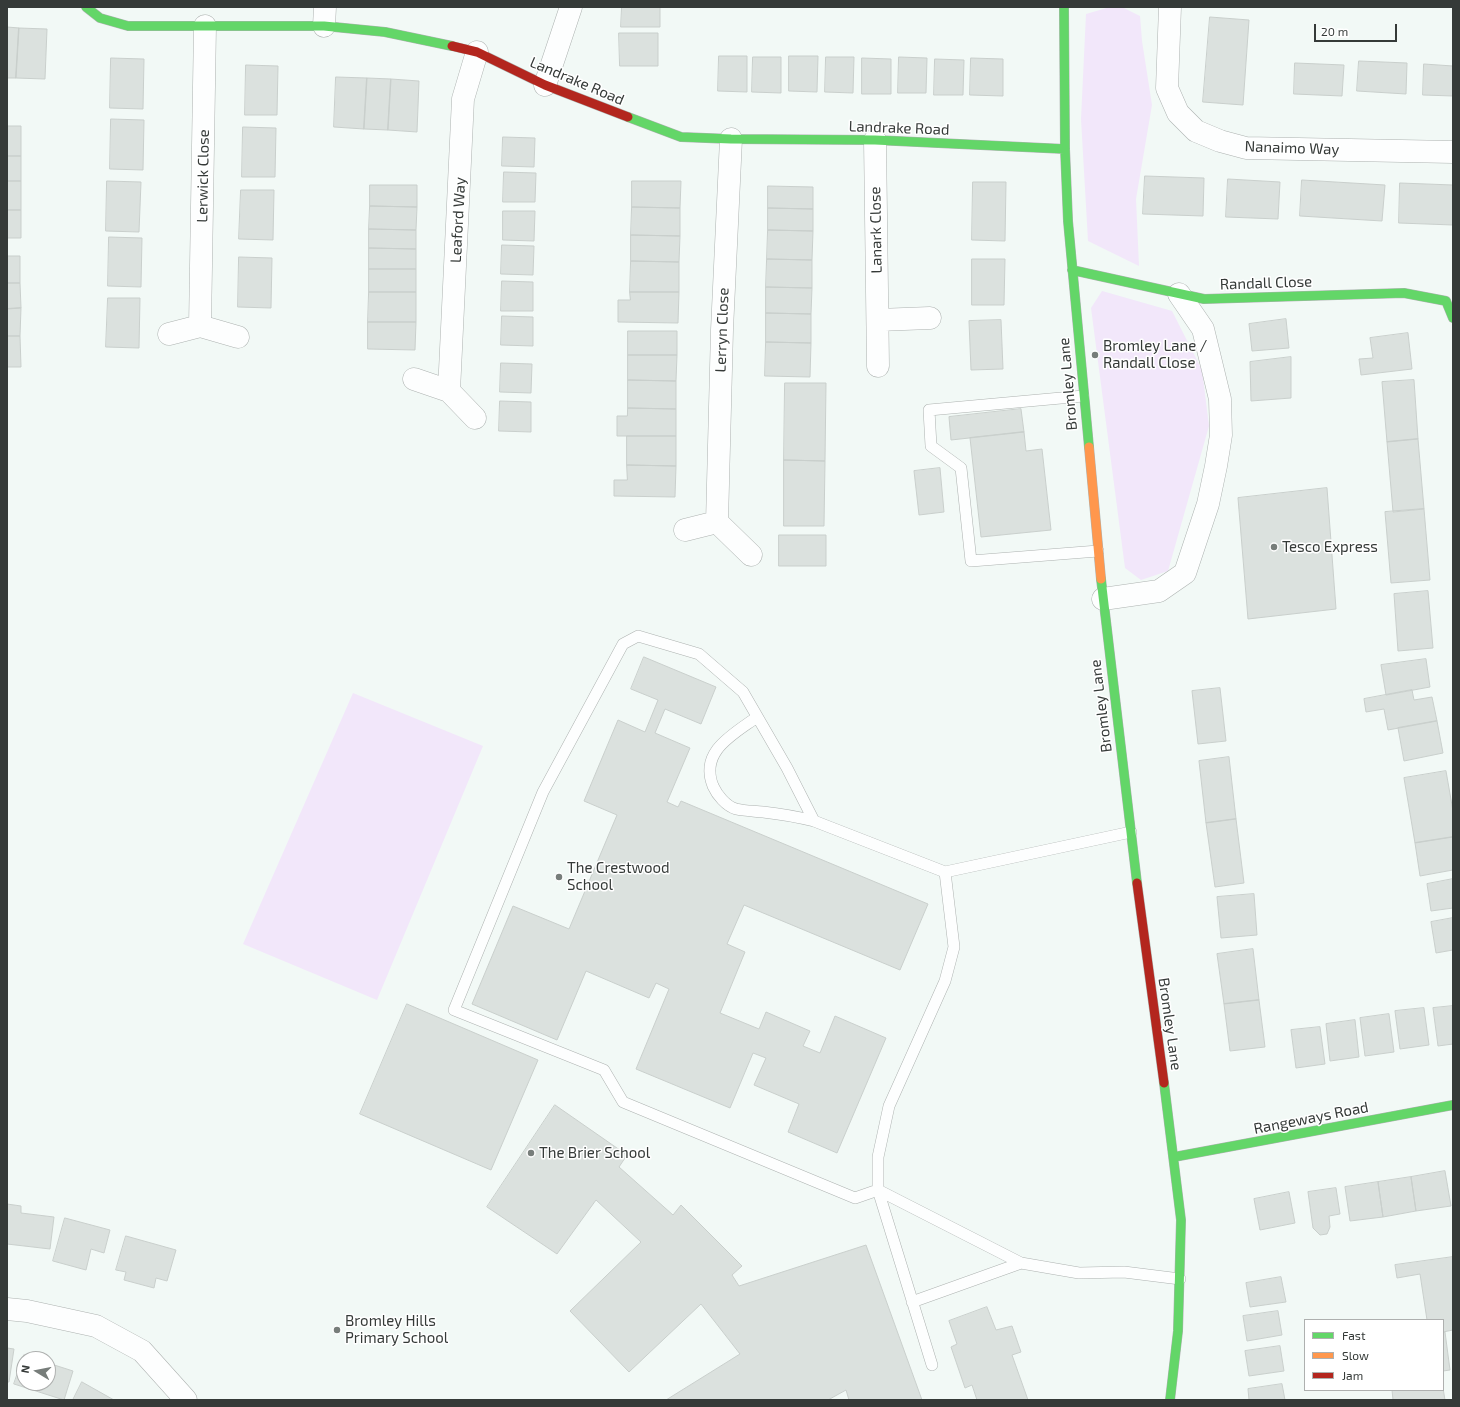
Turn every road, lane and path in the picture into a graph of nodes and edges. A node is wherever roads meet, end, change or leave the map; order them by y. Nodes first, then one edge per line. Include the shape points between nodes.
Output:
1 (86, 7) edge
2 (571, 7) edge
3 (1064, 7) edge
4 (1170, 7) edge
5 (325, 16) edge
6 (205, 26) junction
7 (477, 52) junction
8 (545, 85) junction
9 (731, 139) junction
10 (874, 140) junction
11 (1065, 149) junction
12 (1453, 152) edge
13 (1072, 270) junction
14 (1179, 294) junction
15 (930, 318) dead end
16 (1453, 318) edge
17 (878, 320) junction
18 (200, 326) junction
19 (168, 334) dead end
20 (238, 337) dead end
21 (878, 366) dead end
22 (414, 379) dead end
23 (449, 391) junction
24 (1083, 396) junction
25 (475, 418) dead end
26 (717, 522) junction
27 (685, 530) dead end
28 (1098, 551) junction
29 (751, 555) dead end
30 (1103, 599) junction
31 (757, 717) junction
32 (814, 821) junction
33 (1131, 832) junction
34 (945, 872) junction
35 (1453, 1105) edge
36 (1174, 1157) junction
37 (878, 1190) junction
38 (1021, 1264) junction
39 (1180, 1279) junction
40 (912, 1302) junction
41 (7, 1309) edge
42 (932, 1365) dead end
43 (186, 1400) edge
44 (1170, 1400) edge

1 - 6 street, Landrake Road via 102,20 128,26
2 - 8 street
3 - 11 street, Bromley Lane
4 - 12 street, Nanaimo Way via 1167,88 1178,113 1196,131 1246,148
5 - 6 street, Landrake Road
5 - 7 street, Landrake Road
6 - 18 street, Lerwick Close
7 - 8 street, Landrake Road
7 - 23 street, Leaford Way via 463,99
8 - 9 street, Landrake Road via 681,137
9 - 10 street, Landrake Road
9 - 26 street, Lerryn Close via 722,330
10 - 11 street, Landrake Road
10 - 17 street, Lanark Close
11 - 13 street, Bromley Lane
13 - 14 street, Randall Close
13 - 24 street, Bromley Lane
14 - 16 street, Randall Close via 1204,299 1404,293 1446,301
14 - 30 street via 1203,329 1220,399 1222,435 1208,504 1185,573 1159,591
15 - 17 street
17 - 21 street, Lanark Close
18 - 19 street
18 - 20 street
22 - 23 street
23 - 25 street
24 - 28 street, Bromley Lane
24 - 28 lane via 929,410 931,446 961,468 971,561
26 - 27 street
26 - 29 street
28 - 30 street, Bromley Lane
30 - 33 street, Bromley Lane
31 - 32 lane
31 - 32 lane via 719,745 709,769 714,790 735,808
31 - 37 lane via 743,692 699,654 638,636 623,644 543,792 454,1010 604,1070 623,1102 855,1198
32 - 34 lane
33 - 34 lane
33 - 36 street, Bromley Lane
34 - 37 lane via 954,947 945,981 890,1106 878,1157
35 - 36 street, Rangeways Road
36 - 39 street, Bromley Lane via 1181,1220
37 - 38 lane
37 - 40 lane
38 - 39 lane via 1079,1273 1124,1272
38 - 40 lane
39 - 44 street, Bromley Lane via 1178,1330
40 - 42 lane
41 - 43 street via 96,1326 142,1351

